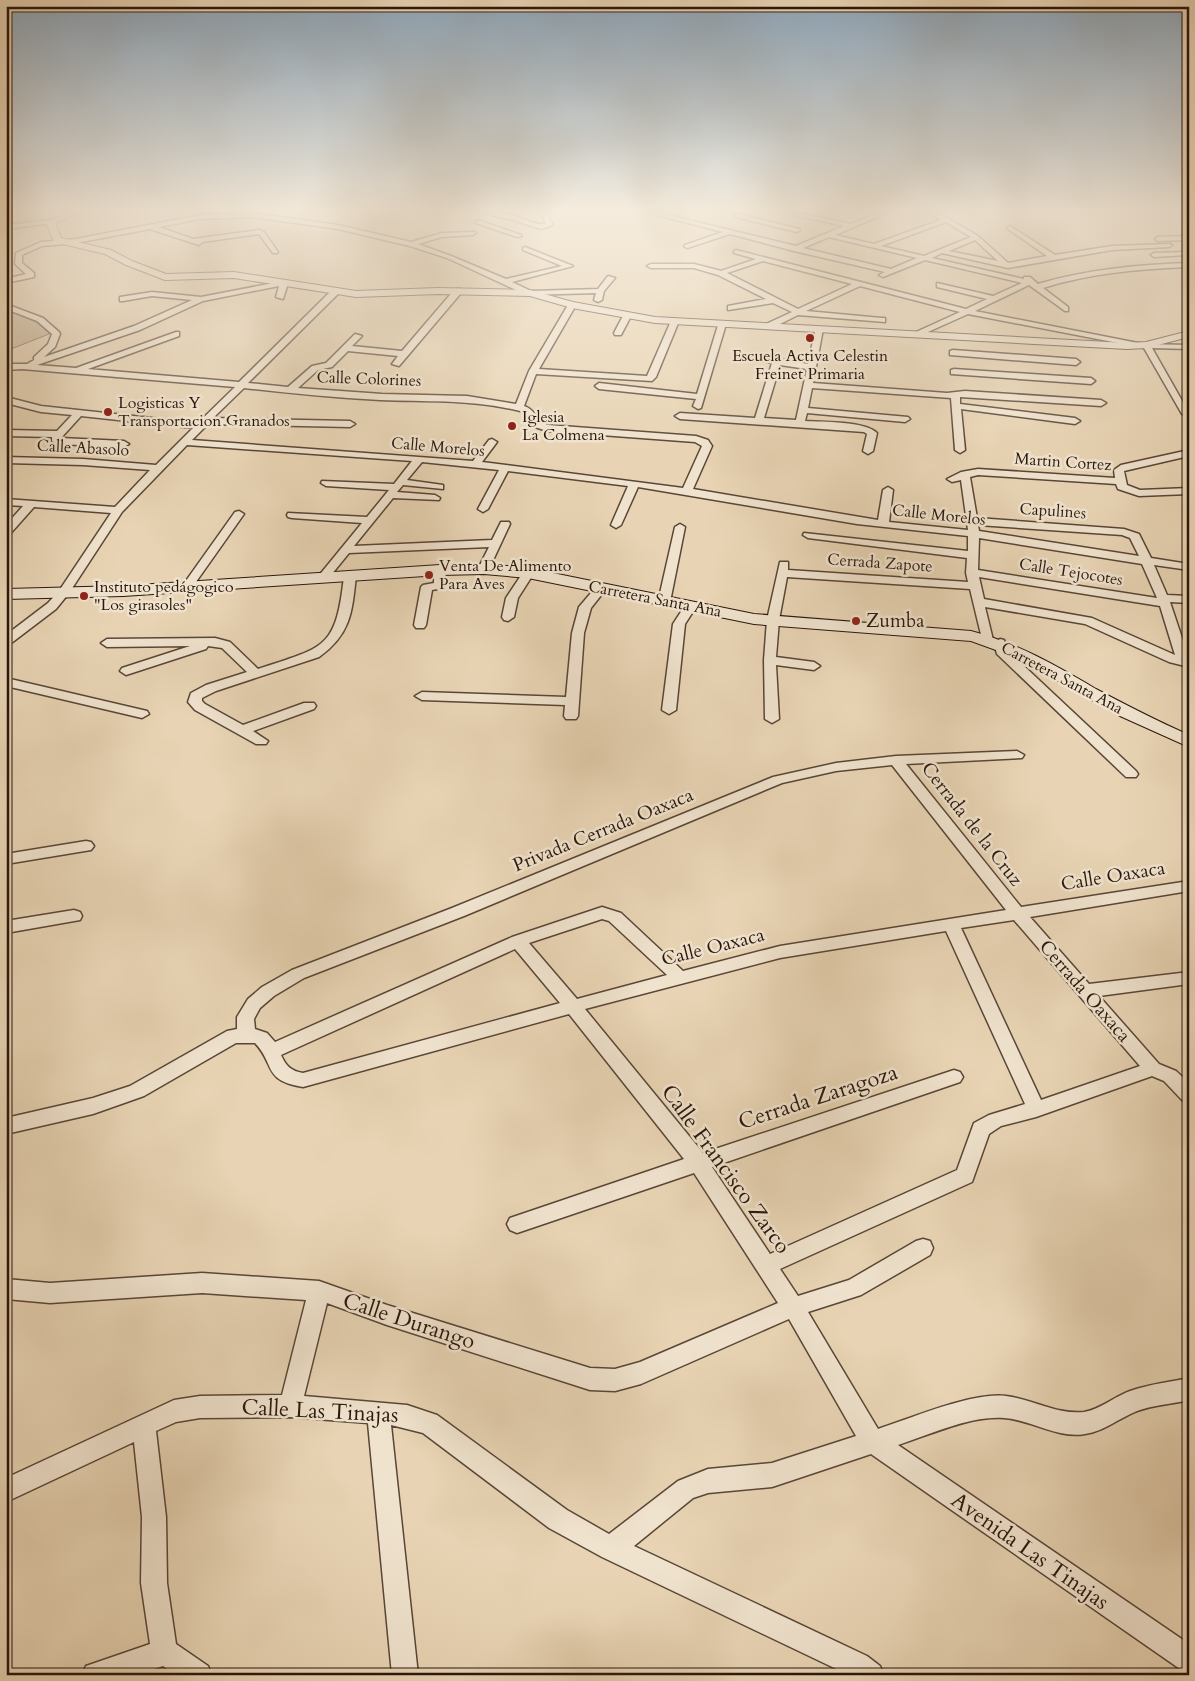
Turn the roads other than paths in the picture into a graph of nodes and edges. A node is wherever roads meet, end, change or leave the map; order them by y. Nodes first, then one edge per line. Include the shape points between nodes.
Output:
1 (245, 290) edge
2 (282, 290) edge
3 (332, 290) edge
4 (524, 290) edge
5 (755, 290) edge
6 (844, 290) edge
7 (884, 290) edge
8 (961, 290) edge
9 (1016, 290) edge
10 (1041, 290) edge
11 (336, 291) junction
12 (458, 291) junction
13 (600, 292) joint
14 (530, 293) junction
15 (280, 297) dead end
16 (943, 297) dead end
17 (122, 299) dead end
18 (201, 299) junction
19 (994, 299) junction
20 (774, 300) junction
21 (598, 302) dead end
22 (933, 303) junction
23 (572, 305) junction
24 (6, 306) edge
25 (731, 308) dead end
26 (1065, 309) dead end
27 (965, 311) junction
28 (796, 312) junction
29 (626, 316) junction
30 (882, 320) dead end
31 (675, 321) junction
32 (722, 324) junction
33 (769, 326) junction
34 (820, 329) junction
35 (618, 333) dead end
36 (176, 334) dead end
37 (919, 334) junction
38 (1189, 334) edge
39 (358, 336) dead end
40 (953, 336) junction
41 (1144, 346) junction
42 (1189, 347) edge
43 (345, 348) junction
44 (954, 353) junction
45 (404, 354) junction
46 (755, 358) dead end
47 (777, 362) junction
48 (1076, 362) dead end
49 (396, 364) dead end
50 (26, 365) junction
51 (6, 367) edge
52 (812, 367) junction
53 (533, 370) junction
54 (77, 371) junction
55 (1092, 381) dead end
56 (955, 383) junction
57 (242, 385) junction
58 (807, 385) junction
59 (599, 386) dead end
60 (289, 391) junction
61 (700, 397) junction
62 (6, 400) edge
63 (1101, 403) dead end
64 (956, 406) junction
65 (519, 407) junction
66 (802, 410) junction
67 (1184, 412) dead end
68 (79, 413) junction
69 (680, 416) dead end
70 (696, 417) junction
71 (905, 419) dead end
72 (759, 421) junction
73 (1074, 421) dead end
74 (800, 423) junction
75 (204, 424) junction
76 (350, 424) dead end
77 (6, 433) edge
78 (58, 437) junction
79 (185, 442) junction
80 (492, 442) dead end
81 (124, 444) dead end
82 (960, 450) dead end
83 (868, 451) dead end
84 (1189, 453) edge
85 (419, 459) junction
86 (6, 460) edge
87 (475, 465) junction
88 (158, 468) junction
89 (505, 468) junction
90 (965, 474) junction
91 (952, 478) dead end
92 (1120, 481) junction
93 (326, 483) dead end
94 (634, 484) junction
95 (439, 487) dead end
96 (395, 488) junction
97 (888, 490) dead end
98 (687, 491) junction
99 (1189, 491) edge
100 (435, 498) dead end
101 (6, 502) edge
102 (32, 504) junction
103 (482, 509) dead end
104 (118, 510) junction
105 (238, 514) dead end
106 (292, 514) dead end
107 (371, 520) junction
108 (972, 521) junction
109 (505, 524) dead end
110 (883, 524) junction
111 (616, 525) dead end
112 (680, 527) dead end
113 (6, 532) edge
114 (974, 533) junction
115 (808, 535) dead end
116 (496, 542) junction
117 (346, 550) junction
118 (973, 555) junction
119 (1145, 561) junction
120 (1189, 566) edge
121 (484, 569) junction
122 (440, 570) junction
123 (528, 573) junction
124 (972, 573) junction
125 (350, 576) junction
126 (323, 578) junction
127 (975, 586) junction
128 (187, 587) junction
129 (600, 588) junction
130 (6, 594) edge
131 (63, 594) junction
132 (1189, 600) edge
133 (1164, 601) junction
134 (664, 602) junction
135 (979, 602) junction
136 (690, 607) junction
137 (508, 617) dead end
138 (773, 620) junction
139 (420, 625) dead end
140 (6, 641) edge
141 (215, 642) junction
142 (993, 642) junction
143 (107, 643) dead end
144 (770, 660) junction
145 (1186, 663) edge
146 (814, 666) dead end
147 (126, 671) dead end
148 (256, 674) junction
149 (6, 682) edge
150 (422, 696) dead end
151 (572, 701) junction
152 (309, 706) dead end
153 (669, 710) dead end
154 (142, 714) dead end
155 (571, 716) dead end
156 (772, 719) dead end
157 (243, 730) junction
158 (261, 741) dead end
159 (1189, 742) edge
160 (1017, 755) dead end
161 (896, 760) junction
162 (1131, 774) dead end
163 (86, 846) dead end
164 (6, 859) edge
165 (1189, 886) edge
166 (1016, 912) junction
167 (74, 916) dead end
168 (951, 924) junction
169 (6, 927) edge
170 (518, 941) junction
171 (679, 977) junction
172 (1189, 978) edge
173 (1085, 991) junction
174 (573, 1006) junction
175 (247, 1033) junction
176 (270, 1052) junction
177 (1153, 1069) junction
178 (954, 1077) dead end
179 (1189, 1094) edge
180 (1036, 1109) junction
181 (6, 1126) edge
182 (698, 1162) junction
183 (517, 1224) dead end
184 (923, 1248) dead end
185 (767, 1266) junction
186 (6, 1289) edge
187 (318, 1291) junction
188 (793, 1307) junction
189 (1189, 1389) edge
190 (290, 1406) junction
191 (378, 1412) junction
192 (144, 1425) junction
193 (872, 1442) junction
194 (6, 1490) edge
195 (611, 1548) junction
196 (165, 1652) junction
197 (1189, 1660) edge
198 (95, 1675) edge
199 (199, 1675) edge
200 (405, 1675) edge
201 (871, 1675) edge

1 - 18 street
2 - 15 street
3 - 11 street
4 - 14 street
5 - 20 street
6 - 28 street
7 - 22 street
8 - 19 street
9 - 19 street
10 - 26 street
11 - 12 street via 356,294
11 - 57 street
12 - 14 street
12 - 45 street
13 - 14 street
13 - 21 street
14 - 23 street
16 - 22 street
17 - 18 street via 160,293
18 - 50 street via 137,328
19 - 27 street
20 - 25 street
20 - 28 street
22 - 27 street
23 - 29 street
23 - 53 street
24 - 50 street via 36,318 56,334 48,349
27 - 37 street
27 - 41 street
28 - 30 street
28 - 33 street
29 - 31 street
29 - 35 street
31 - 32 street
31 - 53 street via 650,379
32 - 33 street
32 - 61 street
33 - 34 street
34 - 37 street
34 - 52 street
36 - 54 street
37 - 40 street
38 - 41 street
39 - 43 street
40 - 41 street
40 - 44 street
41 - 42 street
41 - 67 street
43 - 45 street
43 - 60 street via 329,365 315,368
44 - 48 street
44 - 56 street
45 - 49 street
46 - 47 street
47 - 52 street
47 - 72 street
50 - 51 street
50 - 54 street, Calle Colorines
52 - 58 street
53 - 65 street
54 - 57 street, Calle Colorines
55 - 56 street
56 - 58 street via 947,396
56 - 63 street
56 - 64 street
57 - 60 street, Calle Colorines
57 - 75 street
58 - 66 street
59 - 61 street
60 - 65 street, Calle Colorines via 370,397 425,396
61 - 70 street
62 - 68 street via 41,409
64 - 73 street
64 - 82 street
65 - 98 street via 528,410 538,425 547,428 683,437 705,442 707,446
66 - 71 street
66 - 74 street
68 - 75 street
68 - 78 street
69 - 70 street
70 - 72 street
72 - 74 street
74 - 83 street via 869,430 872,433
75 - 76 street
75 - 79 street
77 - 78 street
78 - 81 street via 60,442
79 - 85 street, Calle Morelos
79 - 88 street
80 - 87 street
84 - 92 street, Martin Cortez via 1124,467 1119,470
85 - 87 street, Calle Morelos
85 - 96 street
86 - 88 street, Calle Abasolo
87 - 89 street, Calle Morelos
88 - 104 street
89 - 94 street, Calle Morelos
89 - 103 street
90 - 91 street, Martin Cortez
90 - 92 street, Martin Cortez via 1003,472
90 - 108 street
92 - 99 street via 1122,487 1138,493
93 - 96 street
94 - 98 street, Calle Morelos
94 - 111 street
95 - 96 street
96 - 100 street
96 - 107 street
97 - 110 street
98 - 110 street, Calle Morelos
101 - 102 street
102 - 104 street
102 - 113 street
104 - 131 street
105 - 128 street
106 - 107 street
107 - 117 street
108 - 114 street
108 - 119 street, Capulines via 1124,532 1137,539
109 - 116 street
110 - 114 street, Calle Morelos
112 - 134 street
114 - 118 street
114 - 119 street, Calle Morelos
115 - 118 street
116 - 117 street
116 - 121 street
117 - 126 street
118 - 124 street
119 - 120 street, Calle Morelos
119 - 133 street
121 - 122 main road, Carretera Santa Ana
121 - 123 main road, Carretera Santa Ana
122 - 125 main road, Carretera Santa Ana
122 - 139 street via 440,586 427,587
123 - 129 main road, Carretera Santa Ana
123 - 137 street via 512,598
124 - 127 street
124 - 133 street, Calle Tejocotes
125 - 126 main road, Carretera Santa Ana
125 - 148 street via 345,618 330,646
126 - 128 main road, Carretera Santa Ana
127 - 135 street
127 - 138 street, Cerrada Zapote via 784,569
128 - 131 main road, Carretera Santa Ana
129 - 134 main road, Carretera Santa Ana
129 - 151 street via 585,607 578,633
130 - 131 main road, Carretera Santa Ana
131 - 140 street via 39,618
132 - 133 street, Calle Tejocotes
133 - 145 street
134 - 136 main road, Carretera Santa Ana
135 - 142 street
135 - 145 street via 1088,621
136 - 138 main road, Carretera Santa Ana
136 - 153 street via 679,624
138 - 142 main road, Carretera Santa Ana via 971,636
138 - 144 street
141 - 143 street
141 - 147 street
141 - 148 street via 226,645
142 - 159 main road, Carretera Santa Ana via 1034,660 1106,702
142 - 162 street
144 - 146 street
144 - 156 street
148 - 157 street via 196,696 195,702 200,707
149 - 154 street
150 - 151 street
151 - 155 street
152 - 157 street
157 - 158 street
160 - 161 street, Privada Cerrada Oaxaca
161 - 166 street, Cerrada de la Cruz
161 - 175 street, Privada Cerrada Oaxaca via 836,767 778,780 298,974 278,984 249,1010 245,1019
163 - 164 street
165 - 166 street, Calle Oaxaca
166 - 168 street, Calle Oaxaca
166 - 173 street, Cerrada Oaxaca
167 - 169 street
168 - 171 street, Calle Oaxaca via 780,952
168 - 180 street
170 - 171 street via 602,913 608,914
170 - 174 street, Calle Francisco Zarco
170 - 176 street
171 - 174 street, Calle Oaxaca
172 - 173 street
173 - 177 street, Cerrada Oaxaca
174 - 176 street, Calle Oaxaca via 303,1080 283,1076
174 - 182 street, Calle Francisco Zarco
175 - 176 street, Calle Oaxaca via 264,1038
175 - 181 street via 233,1036 137,1092
177 - 179 street via 1170,1076
177 - 180 street
178 - 182 street, Cerrada Zaragoza
180 - 185 street via 996,1120 981,1129 965,1176
182 - 183 street, Cerrada Zaragoza
182 - 185 street, Calle Francisco Zarco
184 - 188 street, Calle Durango via 854,1288
185 - 188 street, Calle Francisco Zarco
186 - 187 street, Calle Durango via 50,1293 202,1283
187 - 188 street, Calle Durango via 590,1379 615,1380
187 - 190 street
188 - 193 street, Calle Francisco Zarco
189 - 193 street via 1132,1401 1101,1419 1085,1423 1064,1424 1031,1412 980,1407
190 - 191 street, Calle Las Tinajas
190 - 192 street, Calle Las Tinajas via 174,1410
191 - 195 street, Calle Las Tinajas via 428,1423 558,1519
191 - 200 street
192 - 194 street, Calle Las Tinajas
192 - 196 street via 154,1517 154,1582
193 - 195 street via 772,1475 708,1480 686,1490
193 - 197 street, Avenida Las Tinajas
195 - 201 street, Calle Las Tinajas via 858,1665
196 - 198 street
196 - 199 street

